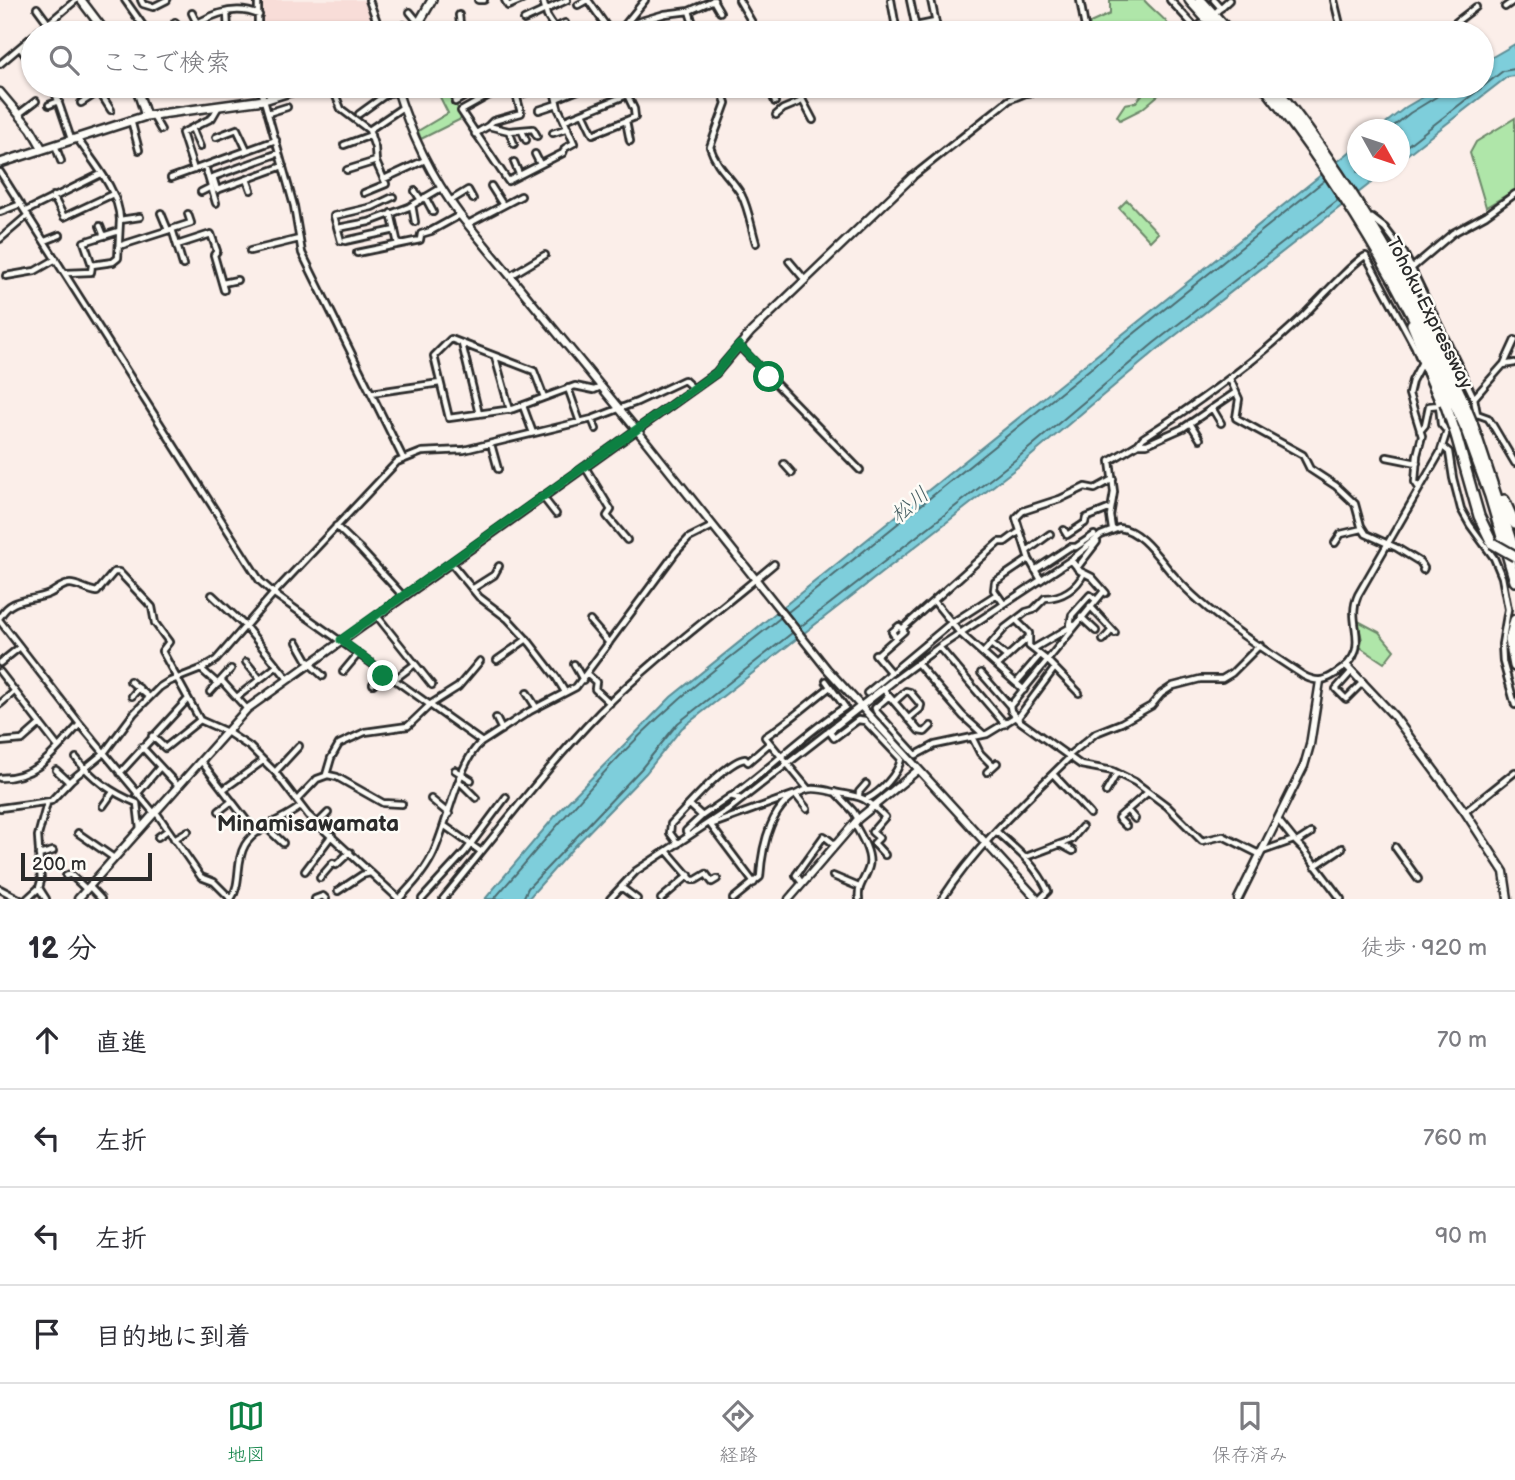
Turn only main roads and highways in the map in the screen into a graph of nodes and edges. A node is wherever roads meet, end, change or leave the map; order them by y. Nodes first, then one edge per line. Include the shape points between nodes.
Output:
1 (432, 0) edge
2 (1190, 0) edge
3 (1200, 0) edge
4 (79, 1) edge
5 (96, 21) edge
6 (420, 21) edge
7 (1209, 21) edge
8 (1219, 21) edge
9 (142, 98) edge
10 (270, 98) edge
11 (1278, 98) edge
12 (1280, 98) edge
13 (1283, 103) junction
14 (150, 115) junction
15 (0, 163) edge
16 (1376, 239) junction
17 (1449, 401) junction
18 (1470, 426) junction
19 (1515, 524) edge
20 (1515, 554) edge
21 (1515, 581) edge
22 (1514, 623) edge
23 (1515, 666) edge

1 - 6 main road
2 - 7 highway
3 - 8 highway
4 - 5 main road
9 - 14 main road
10 - 14 main road
11 - 13 highway, Tohoku Expressway
12 - 13 highway, Tohoku Expressway
13 - 16 highway, Tohoku Expressway via 1339,173
14 - 15 main road
16 - 17 highway, Tohoku Expressway
16 - 17 highway, Tohoku Expressway via 1416,303
17 - 18 highway, Tohoku Expressway, bridge
17 - 20 highway, bridge via 1452,433 1479,516 1492,543
18 - 19 highway
18 - 20 highway, Tohoku Expressway
18 - 21 highway, Tohoku Expressway
22 - 23 highway via 1511,646

